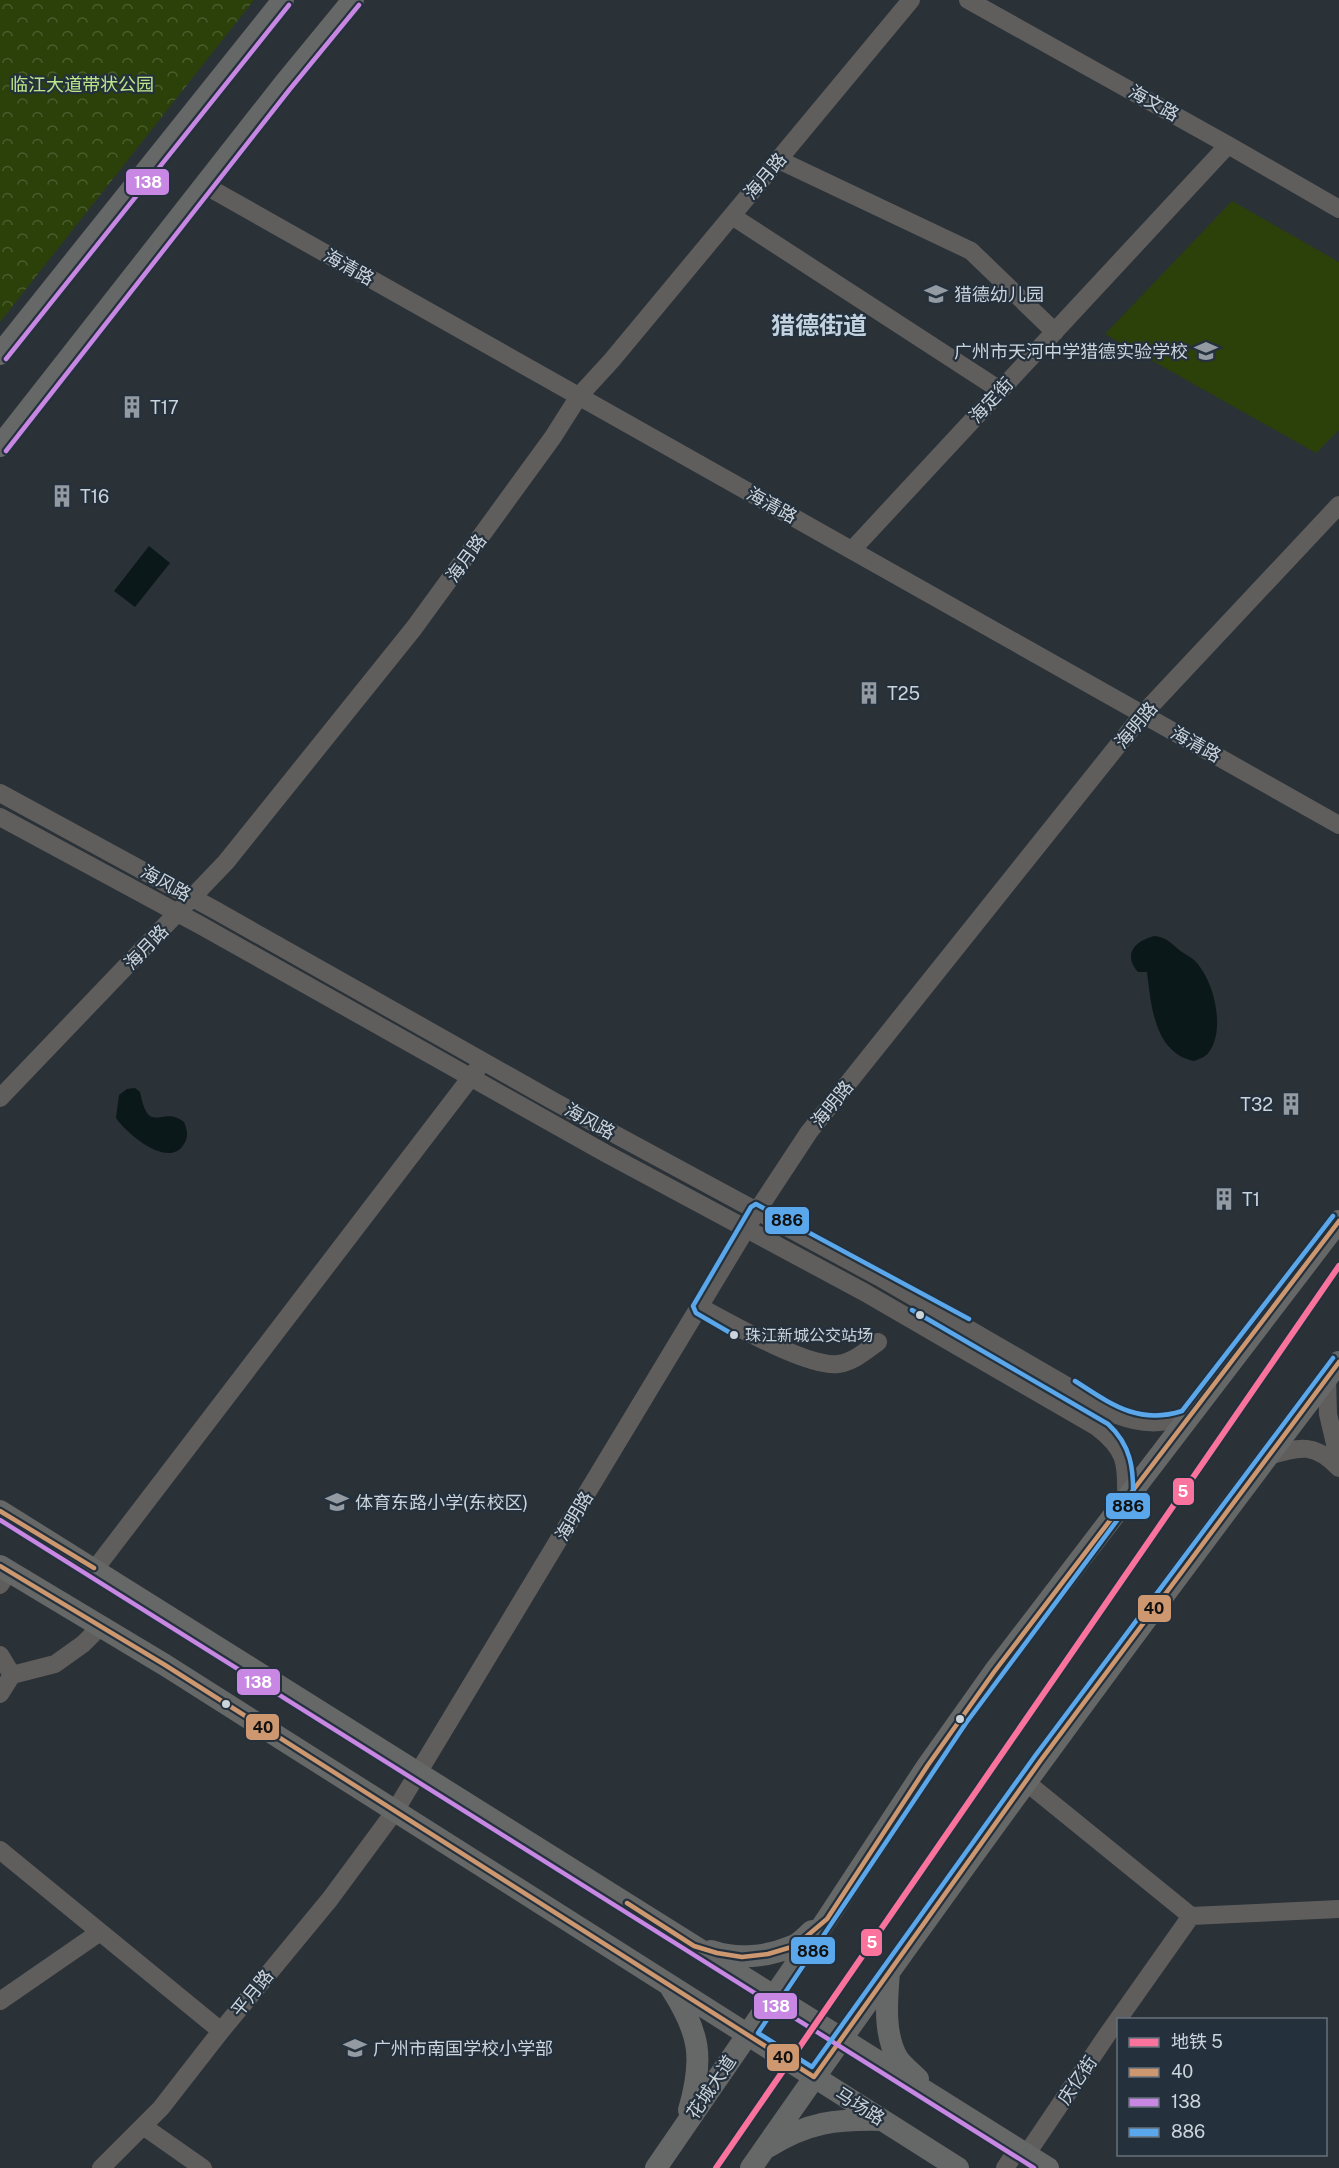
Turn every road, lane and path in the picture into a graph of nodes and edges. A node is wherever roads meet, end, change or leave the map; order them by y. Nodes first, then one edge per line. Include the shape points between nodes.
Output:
1 (283, 0) edge
2 (353, 0) edge
3 (911, 0) edge
4 (968, 0) edge
5 (1228, 145) junction
6 (779, 160) junction
7 (206, 186) junction
8 (1339, 208) edge
9 (732, 216) junction
10 (1055, 332) junction
11 (0, 354) edge
12 (1000, 390) junction
13 (579, 396) junction
14 (0, 446) edge
15 (1339, 505) edge
16 (852, 550) junction
17 (1143, 714) junction
18 (0, 792) edge
19 (0, 817) edge
20 (1339, 825) edge
21 (193, 897) junction
22 (178, 914) junction
23 (483, 1061) junction
24 (471, 1077) junction
25 (0, 1098) edge
26 (756, 1211) junction
27 (1339, 1221) edge
28 (746, 1228) junction
29 (700, 1307) junction
30 (878, 1342) dead end
31 (1333, 1370) edge
32 (1187, 1418) junction
33 (1269, 1456) junction
34 (1339, 1461) edge
35 (1339, 1468) edge
36 (1126, 1498) junction
37 (0, 1511) edge
38 (95, 1569) junction
39 (3, 1574) edge
40 (101, 1626) junction
41 (0, 1655) edge
42 (12, 1675) junction
43 (0, 1694) edge
44 (420, 1773) junction
45 (1026, 1782) dead end
46 (395, 1811) junction
47 (0, 1850) edge
48 (1339, 1909) edge
49 (1191, 1916) junction
50 (827, 1919) junction
51 (100, 1932) junction
52 (694, 1946) junction
53 (889, 1970) junction
54 (669, 1984) junction
55 (774, 1996) junction
56 (0, 2001) edge
57 (1119, 2018) edge
58 (1117, 2021) edge
59 (221, 2031) junction
60 (747, 2035) junction
61 (841, 2039) junction
62 (814, 2077) junction
63 (943, 2103) junction
64 (882, 2120) junction
65 (143, 2126) junction
66 (684, 2127) junction
67 (764, 2149) junction
68 (1016, 2158) edge
69 (101, 2168) edge
70 (203, 2168) edge
71 (656, 2168) edge
72 (751, 2168) edge
73 (958, 2168) edge
74 (1048, 2168) edge

1 - 11 main road
2 - 7 main road
3 - 6 street, 海月路
4 - 5 street, 海文路
5 - 8 street, 海文路
5 - 10 street, 海定街
6 - 9 street, 海月路
6 - 10 street via 971,251
7 - 13 street, 海清路
7 - 14 main road
9 - 12 street
9 - 13 street, 海月路
10 - 12 street, 海定街
12 - 16 street, 海定街
13 - 16 street, 海清路
13 - 21 street, 海月路 via 414,628 226,862
15 - 17 street, 海明路
16 - 17 street, 海清路
17 - 20 street, 海清路
17 - 26 street, 海明路 via 809,1132
18 - 21 street, 海风路
19 - 22 street, 海风路
21 - 22 street, 海月路
21 - 23 street, 海风路
22 - 24 street, 海风路
22 - 25 street, 海月路
23 - 24 street
23 - 26 street, 海风路
24 - 28 street, 海风路
24 - 38 street
26 - 28 street, 海明路
26 - 32 street, 海风路 via 888,1282 1117,1415 1157,1424
27 - 32 main road, 花城大道
28 - 29 street, 海明路
28 - 36 street, 海风路 via 1097,1427 1114,1440 1123,1457
29 - 30 street via 788,1351 828,1364 851,1360
29 - 44 street, 海明路
31 - 33 main road
31 - 34 street via 1328,1414
32 - 36 main road, 花城大道
33 - 35 street via 1290,1449 1314,1449
33 - 53 main road via 1046,1752
36 - 50 main road, 花城大道 via 960,1719
37 - 38 main road
38 - 44 main road
39 - 40 main road, 马场路
40 - 42 street via 55,1664
40 - 46 main road, 马场路
41 - 42 street
42 - 43 street
44 - 46 street, 海明路
44 - 52 main road
45 - 49 street
46 - 54 main road, 马场路
46 - 59 street, 平月路 via 330,1899
47 - 51 street
48 - 49 street
49 - 57 street, 庆亿街
50 - 52 main road via 795,1946 768,1954 729,1956
50 - 55 main road, 花城大道
51 - 56 street
51 - 59 street
52 - 55 main road
53 - 61 main road
53 - 63 main road via 886,2006 891,2040 899,2060
54 - 60 main road, 马场路
54 - 66 main road via 691,2025 699,2058 697,2084
55 - 60 main road, 花城大道
55 - 61 main road
58 - 68 street, 庆亿街
59 - 65 street, 平月路
60 - 62 main road, 马场路
60 - 66 main road, 花城大道
61 - 62 main road
61 - 63 main road
62 - 64 main road, 马场路
62 - 67 main road
63 - 68 main road
64 - 67 main road via 845,2119 819,2124
64 - 73 main road, 马场路
65 - 69 street, 平月路
65 - 70 street
66 - 71 main road, 花城大道
67 - 72 main road
68 - 74 main road

